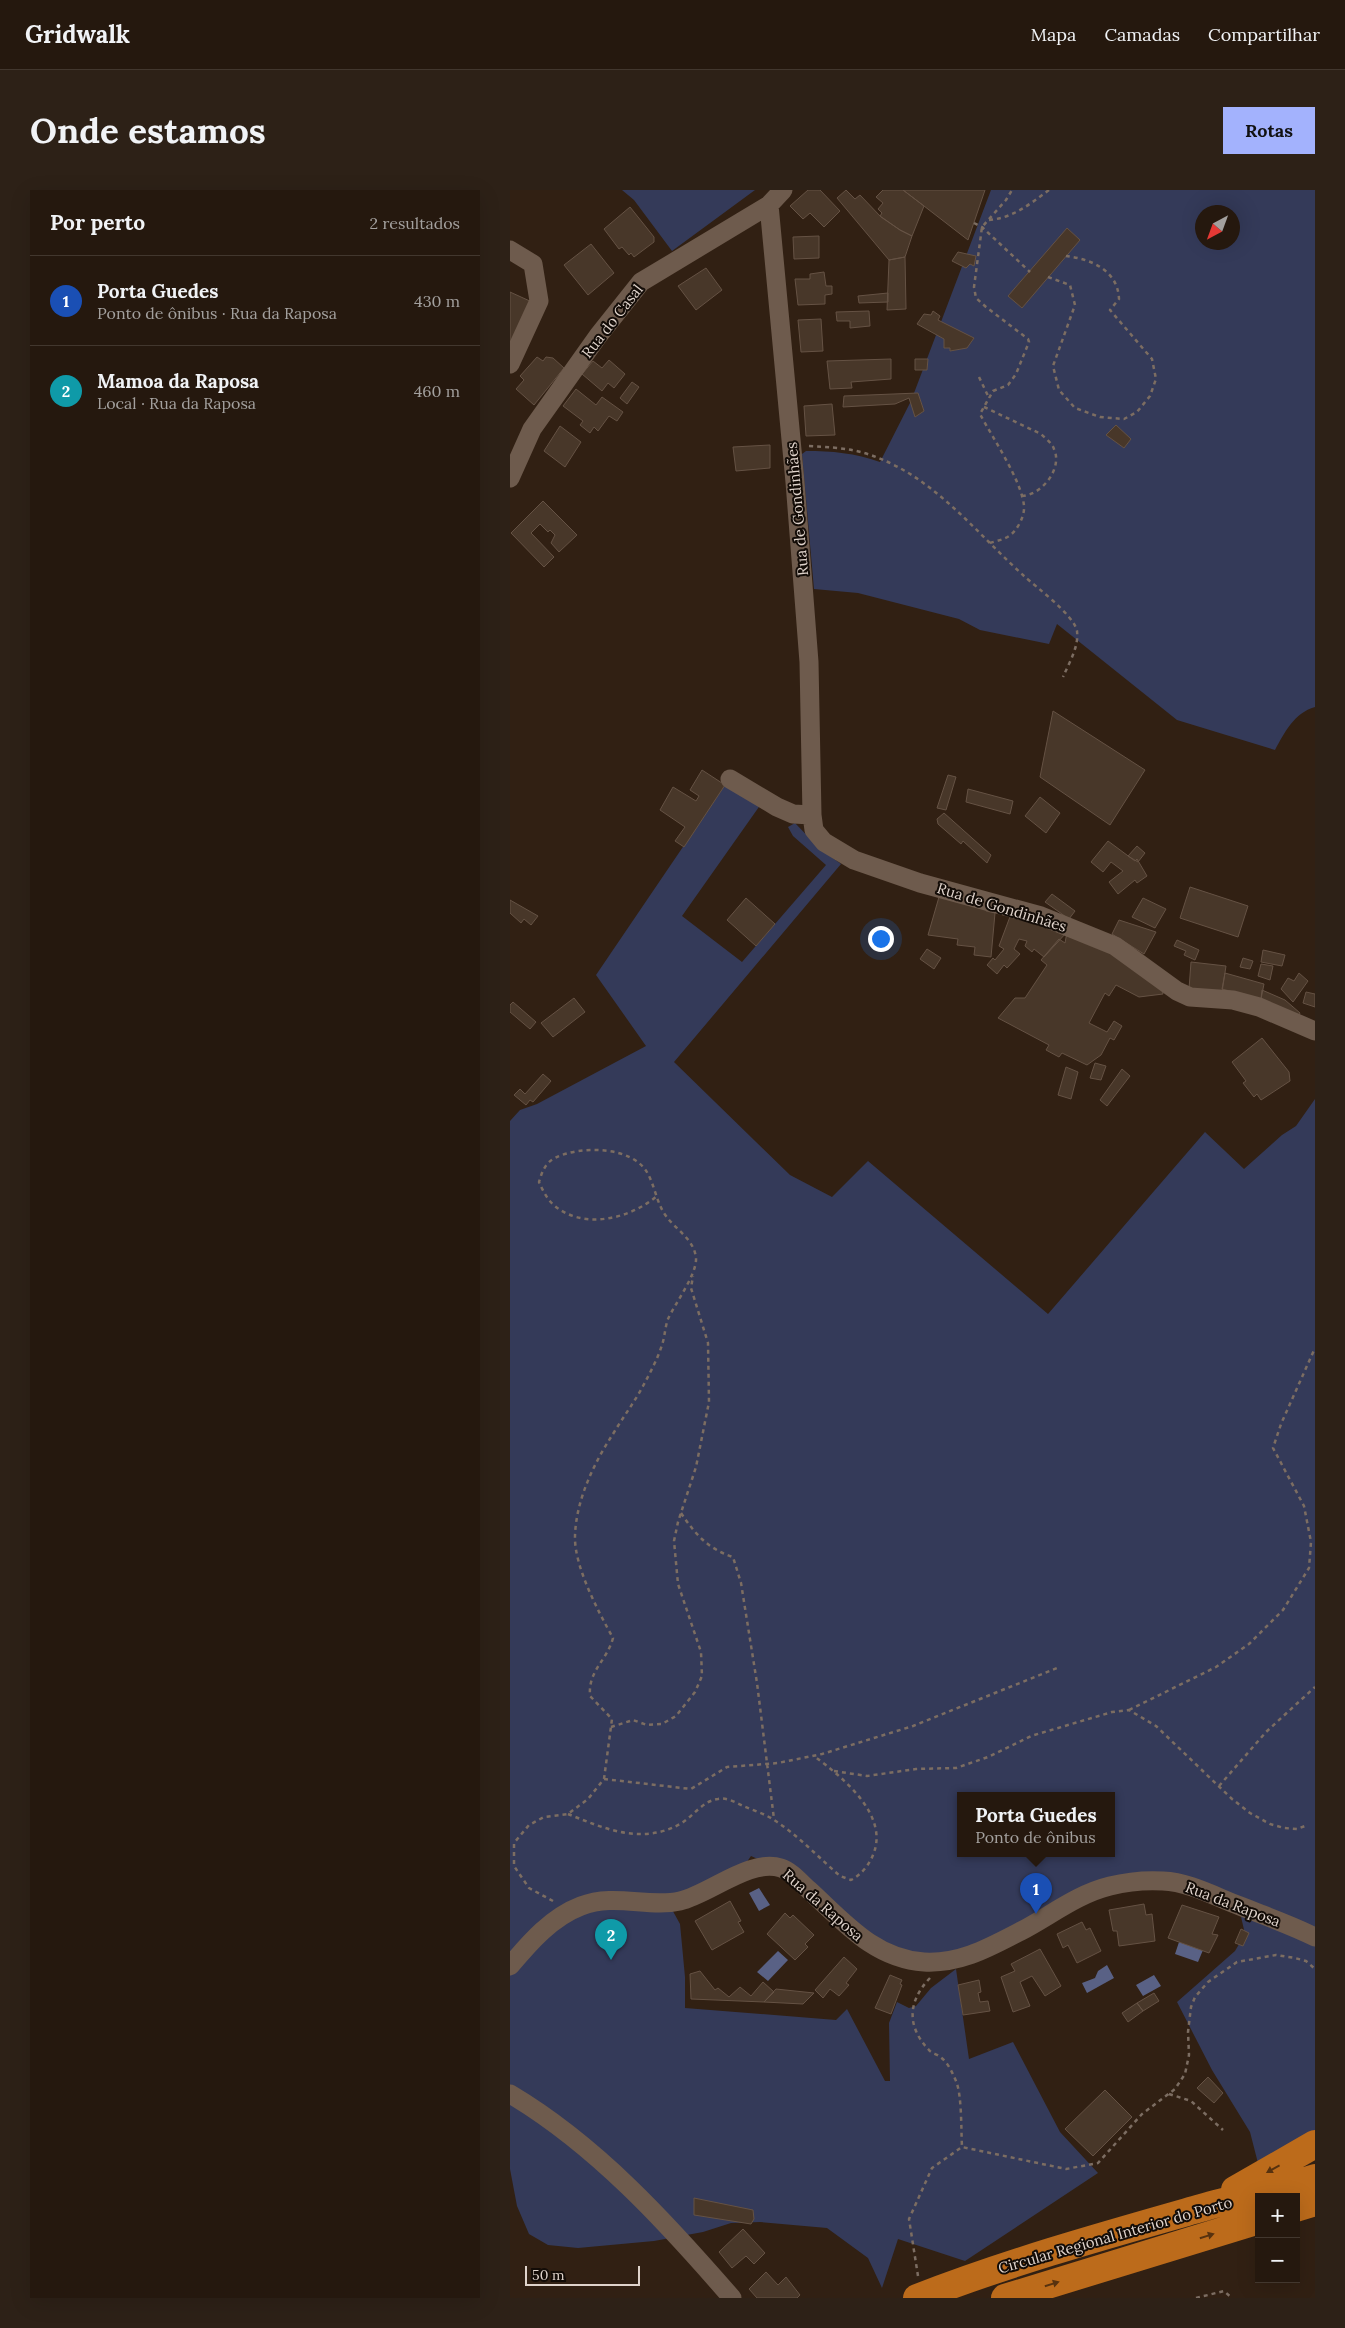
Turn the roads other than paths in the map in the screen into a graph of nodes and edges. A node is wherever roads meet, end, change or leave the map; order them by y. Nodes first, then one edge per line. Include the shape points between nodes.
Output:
1 (783, 190) edge
2 (769, 204) junction
3 (510, 250) edge
4 (510, 364) edge
5 (510, 478) edge
6 (730, 779) dead end
7 (812, 815) junction
8 (1315, 1031) edge
9 (1315, 1937) edge
10 (510, 1966) edge
11 (510, 2094) edge
12 (1315, 2144) edge
13 (1315, 2178) edge
14 (1315, 2202) edge
15 (1300, 2207) edge
16 (1203, 2208) junction
17 (1255, 2221) edge
18 (918, 2288) edge
19 (732, 2298) edge
20 (1005, 2298) edge

1 - 2 street, Rua do Casal
2 - 5 street, Rua do Casal via 640,282 532,429
2 - 7 street, Rua de Gondinhães via 809,662
3 - 4 street via 533,264 539,301
6 - 7 street via 793,814
7 - 8 street, Rua de Gondinhães via 814,830 824,842 854,860 920,883 1041,916 1115,946 1177,992 1190,997 1233,1000 1259,1007
9 - 10 street, Rua da Raposa via 1192,1887 1165,1881 1137,1882 1109,1886 1082,1896 970,1957 925,1962 902,1959 874,1948 794,1876 782,1868 768,1866 746,1872 680,1901 601,1901 573,1910 534,1939
11 - 19 street via 531,2106 611,2170 672,2230
12 -> 16 highway
13 - 16 highway, Circular Regional Interior do Porto
14 - 15 highway
16 - 18 highway, Circular Regional Interior do Porto via 959,2282
20 -> 17 highway, Circular Regional Interior do Porto

